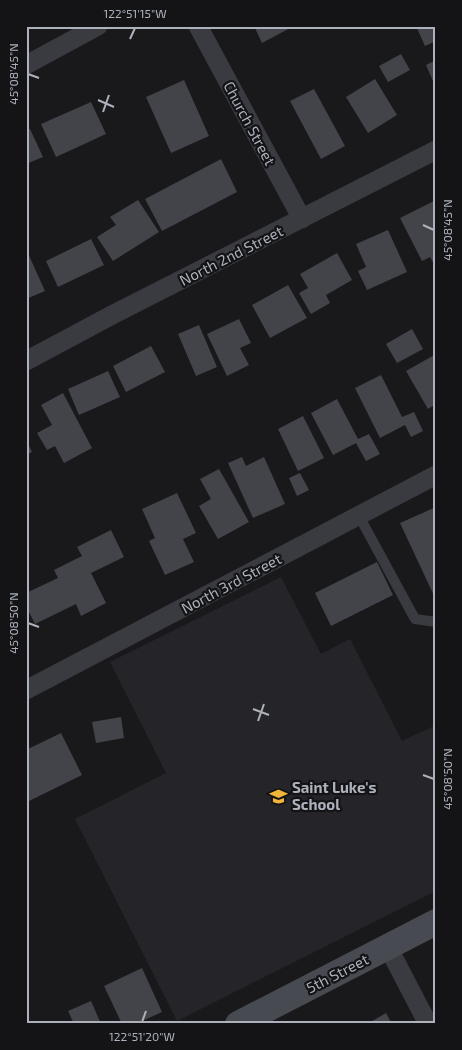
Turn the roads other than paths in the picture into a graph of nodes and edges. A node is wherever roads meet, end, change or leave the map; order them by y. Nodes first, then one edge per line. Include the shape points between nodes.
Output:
1 (98, 26) edge
2 (198, 26) edge
3 (26, 65) edge
4 (436, 150) edge
5 (302, 219) junction
6 (26, 361) edge
7 (436, 475) edge
8 (359, 516) junction
9 (436, 622) edge
10 (26, 690) edge
11 (436, 922) edge
12 (388, 947) junction
13 (238, 1024) edge
14 (428, 1024) edge

1 - 3 street
2 - 5 street, Church Street
4 - 5 street, North 2nd Street
5 - 6 street, North 2nd Street
7 - 8 street, North 3rd Street
8 - 9 lane via 415,619
8 - 10 street, North 3rd Street
11 - 12 street, 5th Street
12 - 13 street, 5th Street
12 - 14 street

